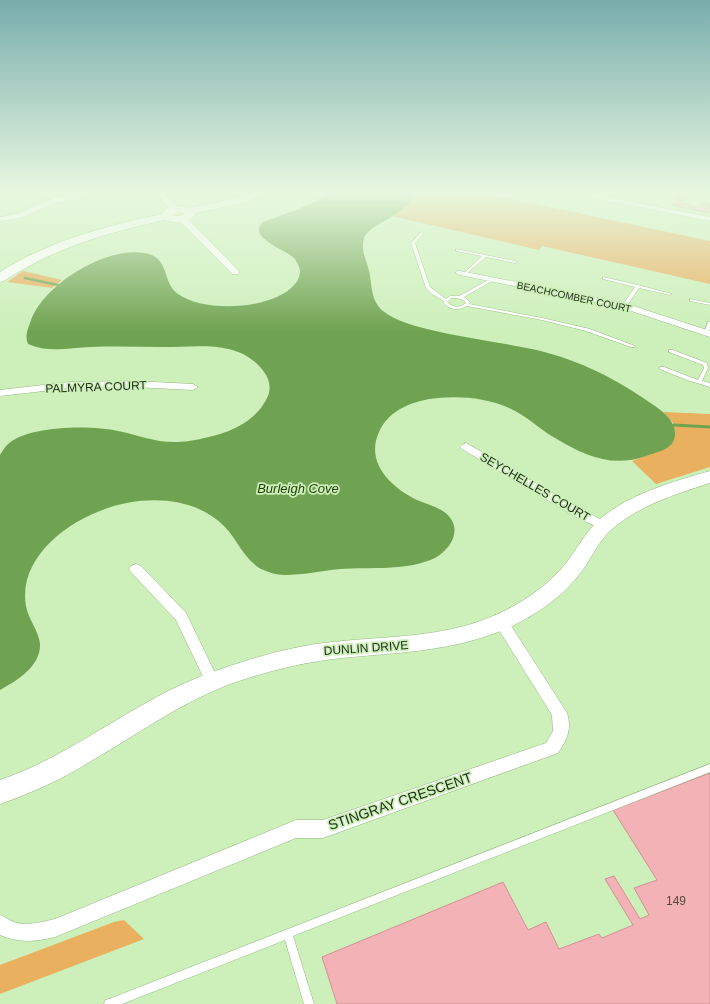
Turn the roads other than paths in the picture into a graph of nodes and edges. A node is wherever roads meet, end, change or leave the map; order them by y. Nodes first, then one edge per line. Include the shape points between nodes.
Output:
1 (80, 238) edge
2 (206, 238) edge
3 (418, 238) edge
4 (457, 250) dead end
5 (485, 256) junction
6 (515, 262) dead end
7 (235, 272) dead end
8 (462, 273) joint
9 (0, 278) edge
10 (604, 278) dead end
11 (491, 280) junction
12 (638, 286) junction
13 (670, 294) dead end
14 (460, 297) junction
15 (445, 300) junction
16 (692, 300) dead end
17 (710, 304) edge
18 (467, 305) junction
19 (624, 306) junction
20 (710, 323) edge
21 (708, 334) edge
22 (633, 346) dead end
23 (671, 352) dead end
24 (662, 368) dead end
25 (699, 382) junction
26 (710, 385) edge
27 (193, 387) dead end
28 (0, 393) edge
29 (466, 447) dead end
30 (710, 477) edge
31 (604, 526) junction
32 (136, 569) dead end
33 (501, 622) junction
34 (212, 681) junction
35 (710, 768) edge
36 (0, 792) edge
37 (0, 924) edge
38 (288, 934) junction
39 (109, 1004) edge
40 (309, 1004) edge

1 - 9 street via 38,255
2 - 7 street
3 - 15 lane via 413,243 426,284 431,291
4 - 5 lane
5 - 6 lane
5 - 8 lane
8 - 11 street, BEACHCOMBER COURT
10 - 12 lane
11 - 14 lane
11 - 19 street, BEACHCOMBER COURT
12 - 13 lane
12 - 19 lane
14 - 15 lane
14 - 18 lane via 468,301
15 - 18 lane via 445,304 450,307 462,308
16 - 17 lane
18 - 22 lane via 588,330
19 - 21 street, BEACHCOMBER COURT
20 - 21 lane
23 - 25 lane via 705,364 706,368
24 - 25 lane
25 - 26 lane
27 - 28 street, PALMYRA COURT via 134,384 70,385
29 - 31 street, SEYCHELLES COURT
30 - 31 street, DUNLIN DRIVE via 639,503
31 - 33 street, DUNLIN DRIVE via 562,581 531,605
32 - 34 street via 181,617
33 - 34 street, DUNLIN DRIVE via 465,635 418,644 349,648 291,657
33 - 37 street, STINGRAY CRESCENT via 559,712 562,730 560,739 552,748 342,823 323,829 296,829 56,928 39,933 20,932
34 - 36 street, DUNLIN DRIVE via 146,714 62,765
35 - 38 lane
38 - 39 lane
38 - 40 lane

